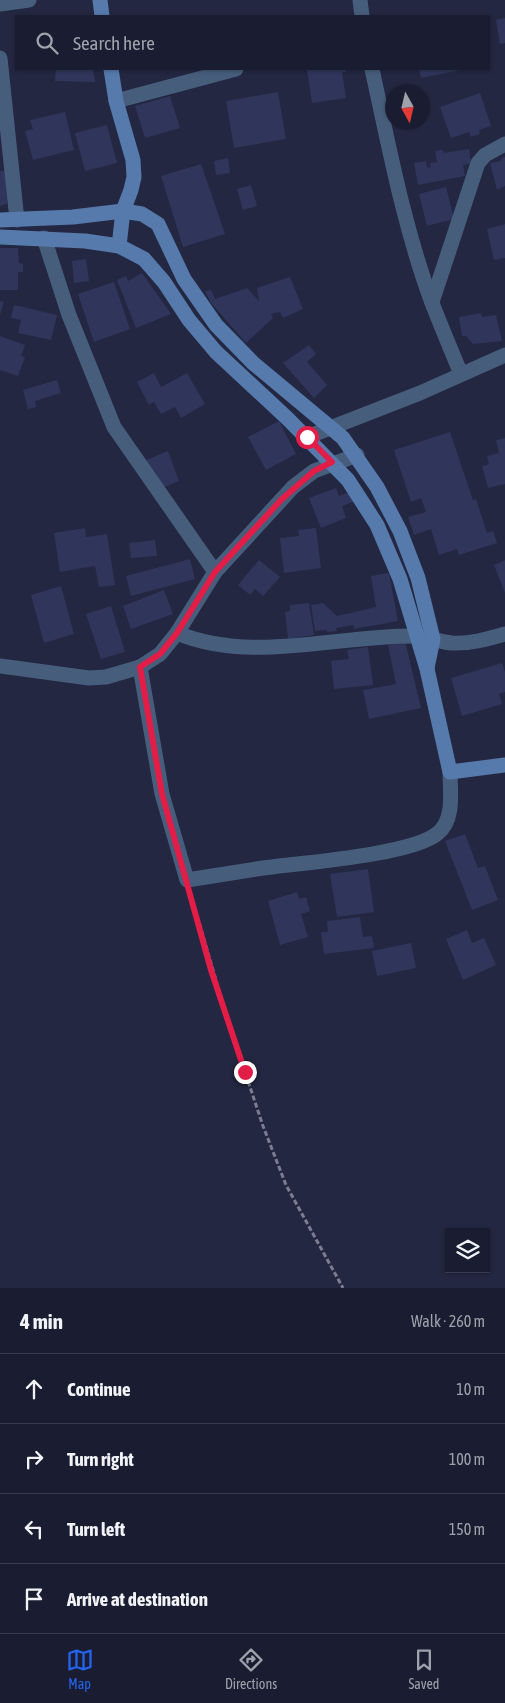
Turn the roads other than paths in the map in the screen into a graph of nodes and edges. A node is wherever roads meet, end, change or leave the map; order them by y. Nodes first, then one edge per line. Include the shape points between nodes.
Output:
1 (29, 0) edge
2 (100, 0) edge
3 (360, 0) edge
4 (0, 4) edge
5 (102, 15) edge
6 (362, 15) edge
7 (0, 58) edge
8 (111, 70) edge
9 (232, 70) edge
10 (372, 70) edge
11 (116, 101) junction
12 (505, 144) edge
13 (123, 211) junction
14 (0, 220) edge
15 (17, 220) junction
16 (0, 237) edge
17 (44, 238) junction
18 (119, 246) junction
19 (432, 302) junction
20 (505, 355) edge
21 (461, 374) junction
22 (332, 428) junction
23 (307, 437) junction
24 (357, 455) junction
25 (332, 462) junction
26 (215, 572) junction
27 (177, 633) junction
28 (505, 634) edge
29 (416, 636) junction
30 (433, 639) junction
31 (0, 666) edge
32 (140, 667) junction
33 (427, 670) junction
34 (505, 765) edge
35 (450, 772) junction

1 - 4 street
2 - 5 main road
3 - 6 street
7 - 15 street
8 - 11 main road
9 - 11 street
10 - 19 street via 403,203
11 - 13 main road via 133,168 131,190
12 - 19 street via 485,154 478,163
13 - 15 main road
13 - 18 main road
13 - 22 main road via 142,214 158,224 188,286 216,324 253,363
14 - 15 main road
16 - 17 main road
17 - 18 main road
17 - 26 street via 69,315 114,427
18 - 23 main road via 134,252 149,264 216,352
19 - 21 street
20 - 21 street
21 - 22 street
22 - 23 street
22 - 24 main road
23 - 25 main road
24 - 25 street
24 - 30 main road via 400,531 418,578
25 - 26 street via 293,487
25 - 29 main road via 365,502 378,524 400,579
26 - 27 street
27 - 29 street via 199,642 248,647
27 - 32 street via 160,654
28 - 30 street via 468,642
29 - 30 street
29 - 33 main road
30 - 33 main road
31 - 32 street via 89,678 106,677
32 - 35 street via 162,794 187,880 359,856 423,841 437,834 446,823 450,808
33 - 35 main road
34 - 35 main road

